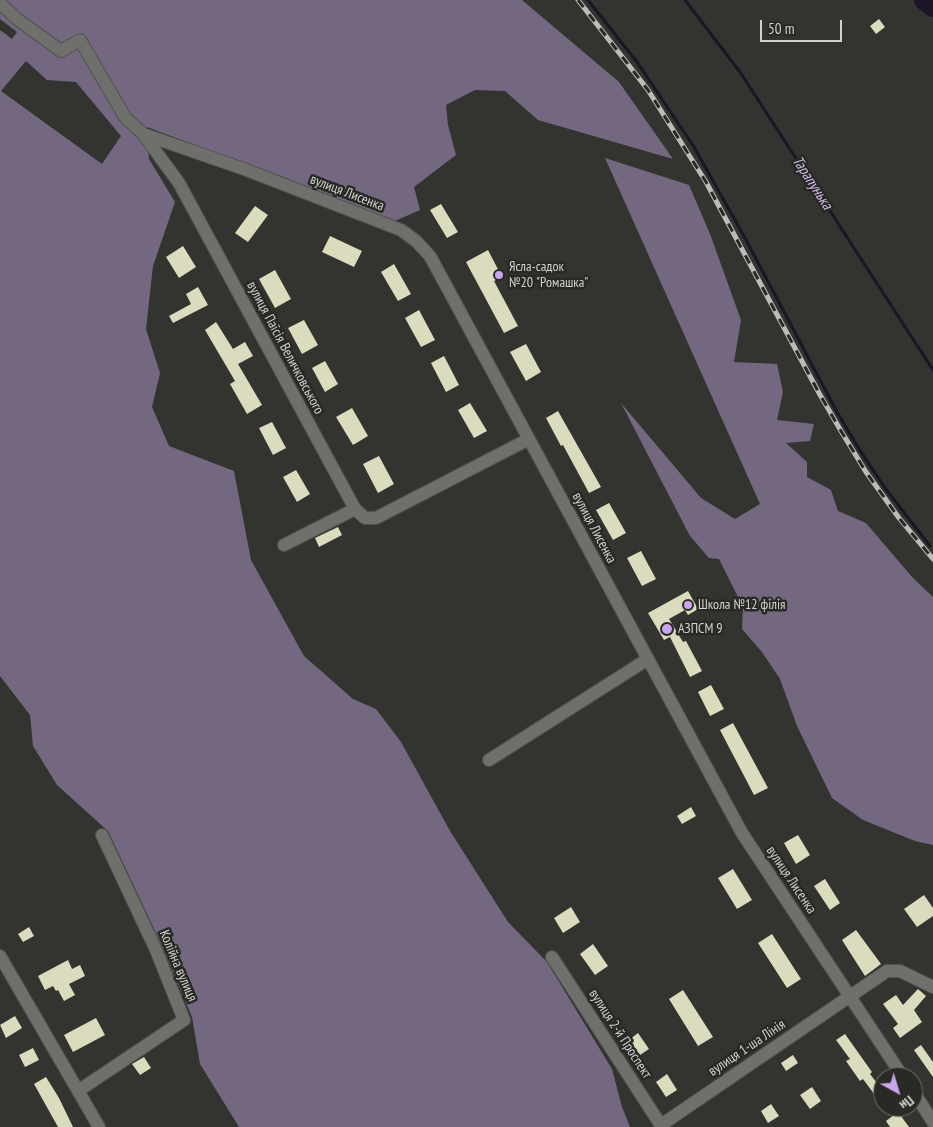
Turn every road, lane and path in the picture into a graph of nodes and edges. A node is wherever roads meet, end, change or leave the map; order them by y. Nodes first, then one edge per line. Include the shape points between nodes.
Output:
1 (0, 2) edge
2 (143, 134) junction
3 (529, 439) junction
4 (355, 509) junction
5 (284, 545) dead end
6 (648, 659) junction
7 (489, 760) dead end
8 (102, 835) dead end
9 (0, 956) edge
10 (552, 957) dead end
11 (933, 987) edge
12 (850, 996) junction
13 (897, 1067) edge
14 (78, 1091) junction
15 (923, 1106) edge
16 (933, 1122) edge
17 (661, 1126) edge
18 (99, 1127) edge

1 - 2 street, вулиця Паїсія Величковського via 17,19 61,51 80,40 125,117
2 - 3 street, вулиця Лисенка via 401,230 416,241 430,256
2 - 4 street, вулиця Паїсія Величковського via 179,183
3 - 4 street via 376,518 365,518
3 - 6 street, вулиця Лисенка
4 - 5 street
6 - 7 street
6 - 12 street, вулиця Лисенка via 742,833
8 - 14 street, Колійна вулиця via 156,950 184,1020
9 - 14 street
10 - 17 street, вулиця 2-й Проспект
11 - 12 street, вулиця 1-ша Лінія via 900,972 887,971
12 - 13 street, вулиця Лисенка
12 - 17 street, вулиця 1-ша Лінія
14 - 18 street
15 - 16 street

